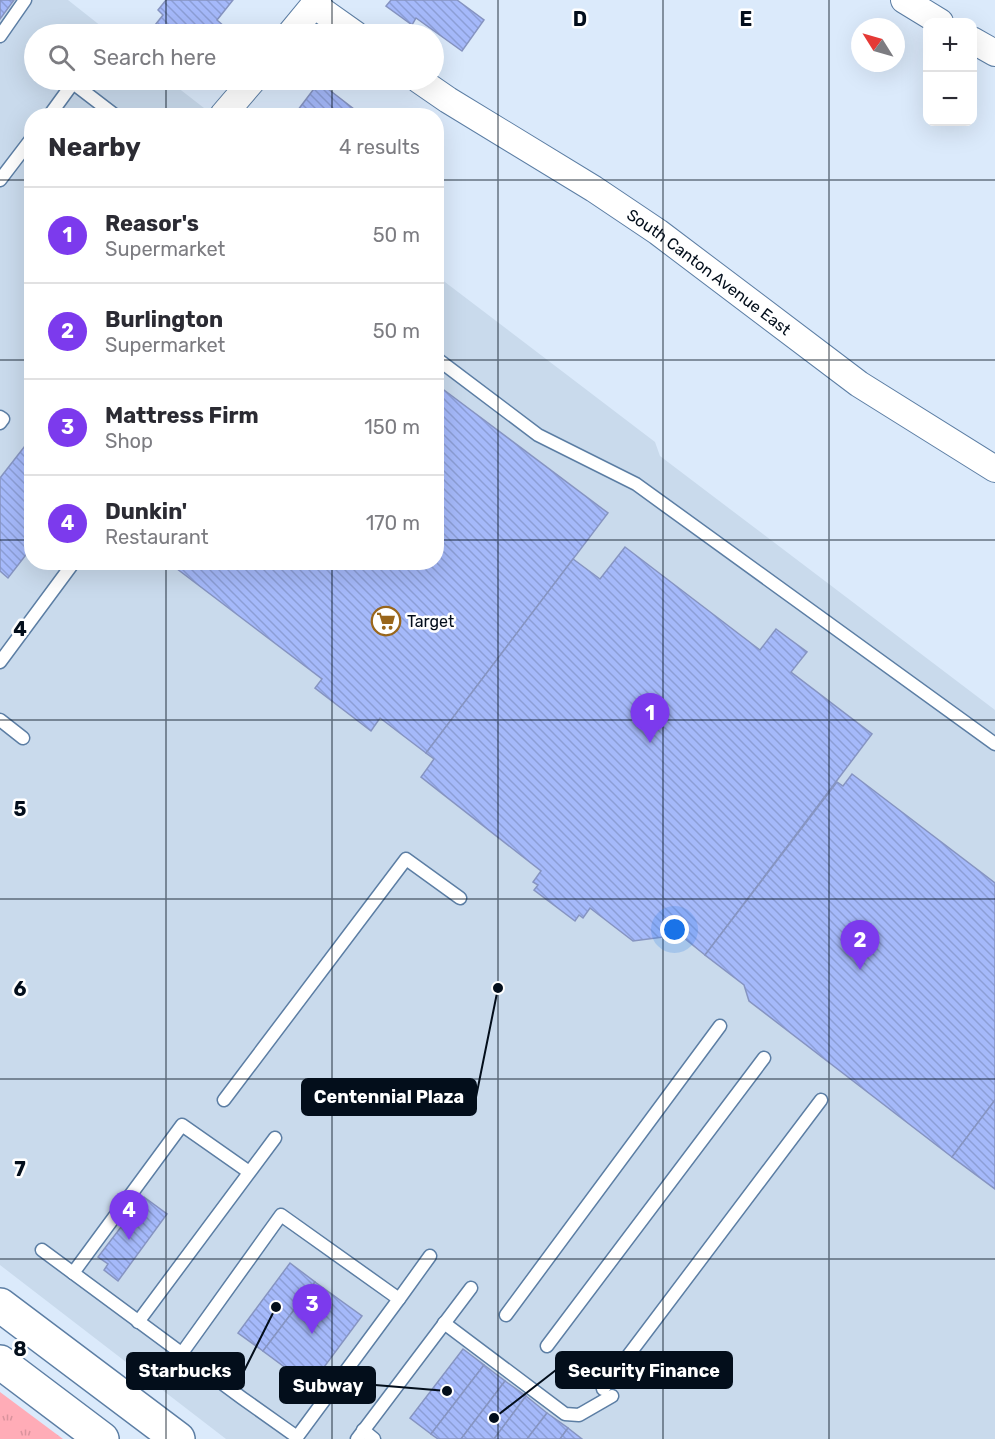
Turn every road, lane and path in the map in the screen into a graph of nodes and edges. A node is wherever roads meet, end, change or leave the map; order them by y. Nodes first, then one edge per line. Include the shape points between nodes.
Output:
1 (25, 0) edge
2 (904, 0) edge
3 (316, 3) edge
4 (933, 18) edge
5 (298, 24) edge
6 (342, 24) edge
7 (0, 36) edge
8 (977, 43) edge
9 (995, 53) edge
10 (68, 90) edge
11 (82, 90) edge
12 (245, 90) edge
13 (434, 90) edge
14 (55, 108) edge
15 (106, 108) edge
16 (230, 108) edge
17 (24, 148) edge
18 (0, 180) edge
19 (444, 364) edge
20 (0, 417) edge
21 (0, 423) edge
22 (995, 470) edge
23 (68, 570) edge
24 (0, 662) edge
25 (0, 720) edge
26 (23, 738) dead end
27 (995, 744) edge
28 (460, 898) dead end
29 (720, 1026) dead end
30 (764, 1058) dead end
31 (224, 1100) dead end
32 (821, 1100) dead end
33 (275, 1138) dead end
34 (249, 1172) junction
35 (42, 1250) dead end
36 (430, 1257) dead end
37 (73, 1273) junction
38 (471, 1288) dead end
39 (399, 1299) junction
40 (0, 1305) edge
41 (506, 1315) dead end
42 (138, 1322) junction
43 (444, 1323) junction
44 (547, 1346) dead end
45 (182, 1353) junction
46 (0, 1362) edge
47 (360, 1435) edge
48 (299, 1438) edge
49 (102, 1439) edge
50 (178, 1439) edge
51 (374, 1439) edge

1 - 7 lane
2 - 4 street
3 - 5 street
3 - 6 street
8 - 9 street
10 - 14 lane
11 - 15 lane
12 - 16 street
13 - 22 street, South Canton Avenue East via 658,232 859,384
17 - 18 lane
19 - 27 lane via 538,435 636,484
20 - 21 lane
23 - 24 lane
25 - 26 lane
28 - 31 lane via 406,859
29 - 41 lane
30 - 44 lane
32 - 43 lane via 607,1393 579,1415 565,1414
33 - 34 lane
34 - 37 lane via 182,1125
34 - 42 lane
35 - 37 lane
36 - 39 lane
37 - 42 lane
38 - 43 lane
39 - 45 lane via 281,1215
39 - 48 lane
40 - 50 main road
42 - 45 lane
43 - 47 lane
45 - 48 lane
46 - 49 main road
47 - 51 lane

